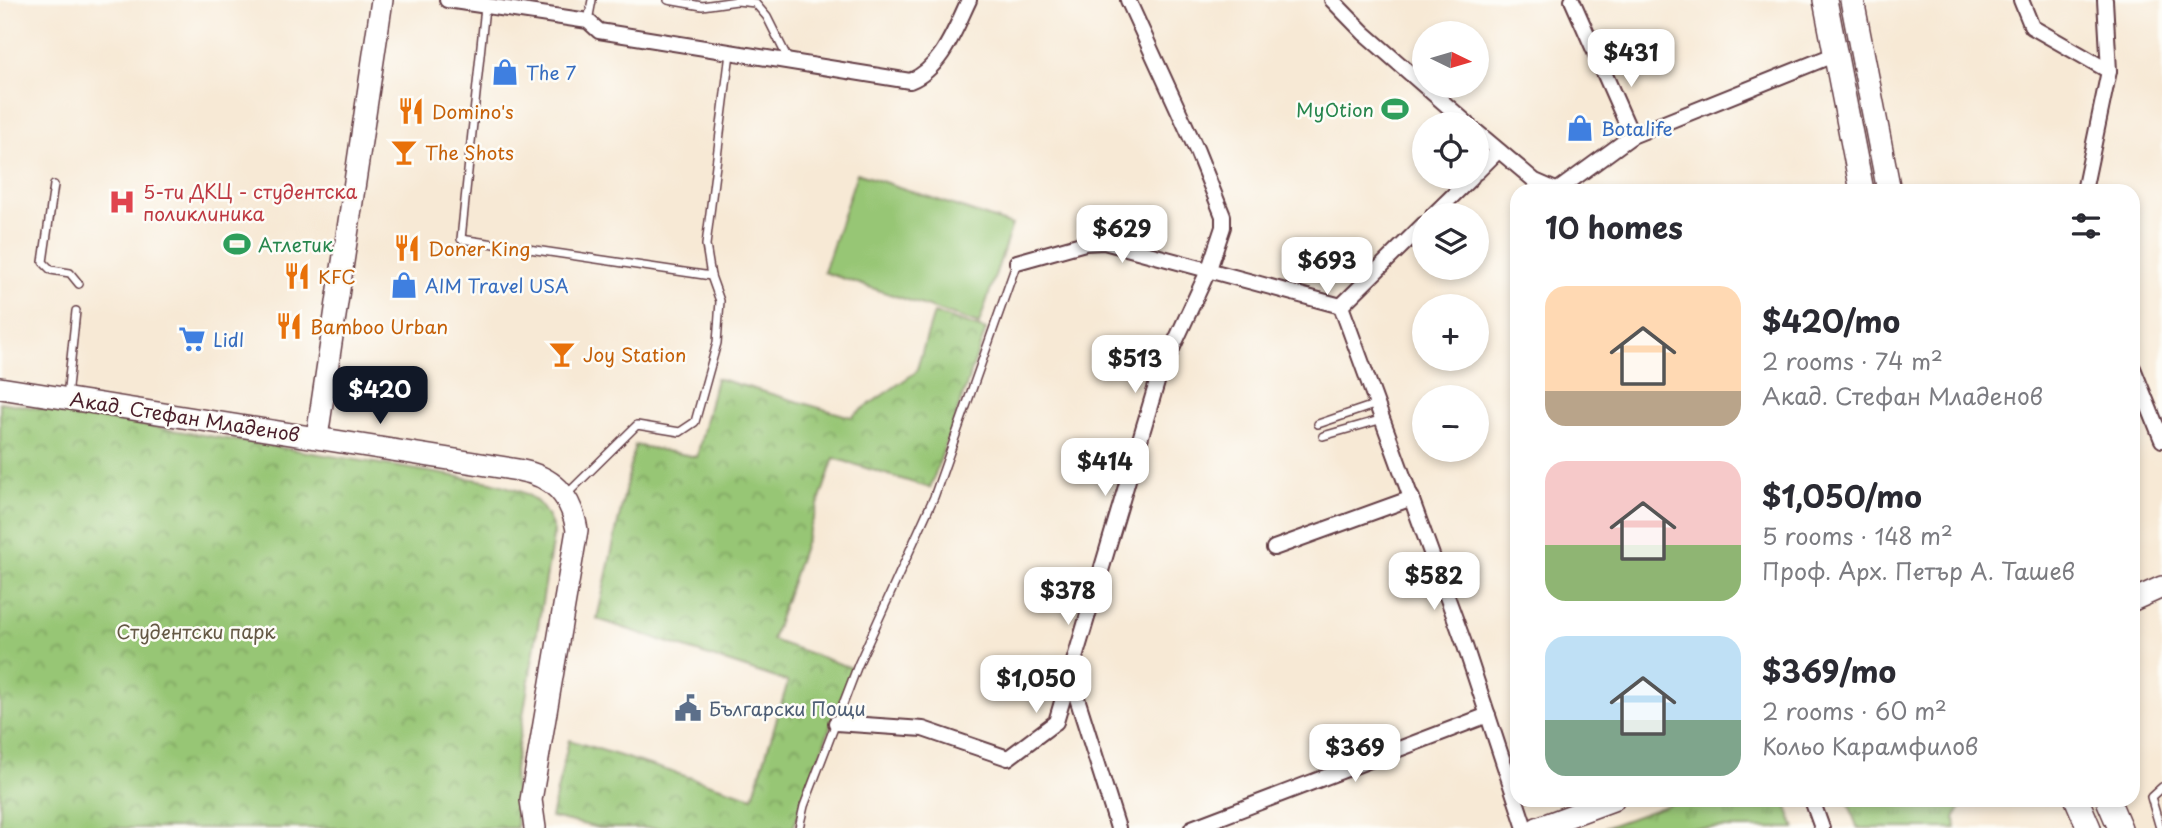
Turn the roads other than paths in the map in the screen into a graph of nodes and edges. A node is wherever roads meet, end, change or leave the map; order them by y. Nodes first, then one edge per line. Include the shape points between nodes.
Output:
1 (382, 0) edge
2 (447, 0) edge
3 (592, 0) edge
4 (667, 0) edge
5 (969, 0) edge
6 (1128, 0) edge
7 (1332, 0) edge
8 (1572, 0) edge
9 (1825, 0) edge
10 (1852, 0) edge
11 (2021, 0) edge
12 (2106, 0) edge
13 (485, 7) junction
14 (588, 21) junction
15 (730, 53) junction
16 (1836, 54) junction
17 (790, 61) junction
18 (2109, 71) junction
19 (1454, 112) edge
20 (1632, 136) junction
21 (1489, 143) edge
22 (1498, 151) junction
23 (1489, 160) edge
24 (1543, 184) edge
25 (1566, 184) edge
26 (1861, 184) edge
27 (1888, 184) edge
28 (2085, 184) edge
29 (54, 185) dead end
30 (1460, 189) edge
31 (1445, 203) edge
32 (1412, 236) edge
33 (1017, 262) joint
34 (1209, 269) junction
35 (711, 276) junction
36 (79, 284) dead end
37 (1341, 306) junction
38 (76, 311) dead end
39 (2140, 385) edge
40 (0, 388) edge
41 (67, 398) junction
42 (1378, 404) junction
43 (1384, 419) junction
44 (1318, 424) dead end
45 (317, 436) junction
46 (1322, 436) dead end
47 (2162, 440) edge
48 (566, 495) junction
49 (1412, 498) junction
50 (1274, 548) dead end
51 (2162, 587) edge
52 (2140, 597) edge
53 (1071, 679) junction
54 (1488, 715) junction
55 (836, 723) junction
56 (1510, 782) edge
57 (2162, 787) edge
58 (1518, 807) edge
59 (1588, 807) edge
60 (1814, 807) edge
61 (2080, 807) edge
62 (2112, 807) edge
63 (535, 828) edge
64 (799, 828) edge
65 (1118, 828) edge
66 (1192, 828) edge
67 (1525, 828) edge
68 (1537, 828) edge
69 (1822, 828) edge
70 (2089, 828) edge
71 (2120, 828) edge
72 (2160, 828) edge

1 - 45 street
2 - 13 street
3 - 14 lane
4 - 17 lane via 702,6 755,3
5 - 17 street via 945,48 924,75 910,81
6 - 34 street via 1223,215
7 - 19 street
8 - 20 street
9 - 16 main road
10 - 27 main road
11 - 18 street via 2032,27
12 - 18 street
13 - 14 street
13 - 35 lane via 461,239
14 - 15 street via 599,31
15 - 17 street
15 - 35 lane via 706,245
16 - 20 street
16 - 26 main road
18 - 28 street
20 - 25 street
21 - 22 street
22 - 23 street
22 - 24 street
29 - 36 lane via 43,262 51,270 70,273
30 - 31 street
32 - 37 street
33 - 34 street via 1104,242
33 - 55 lane via 934,497
34 - 37 street
34 - 53 street via 1158,379
35 - 48 lane via 720,301 717,343 695,422 680,432 637,425
37 - 42 street
38 - 41 lane
39 - 47 street
40 - 41 street, Акад. Стефан Младенов
41 - 45 street, Акад. Стефан Младенов
42 - 43 street
42 - 44 lane
43 - 46 lane
43 - 49 street
45 - 48 street, Акад. Стефан Младенов via 536,473
48 - 63 street via 578,530 531,800
49 - 50 street
49 - 54 street
51 - 52 street
53 - 55 street via 1056,722 1008,758 923,729
53 - 65 street
54 - 56 street
54 - 66 street
55 - 64 lane
57 - 72 lane via 2151,797
58 - 67 street
59 - 68 street
60 - 69 street
61 - 70 main road
62 - 71 main road

